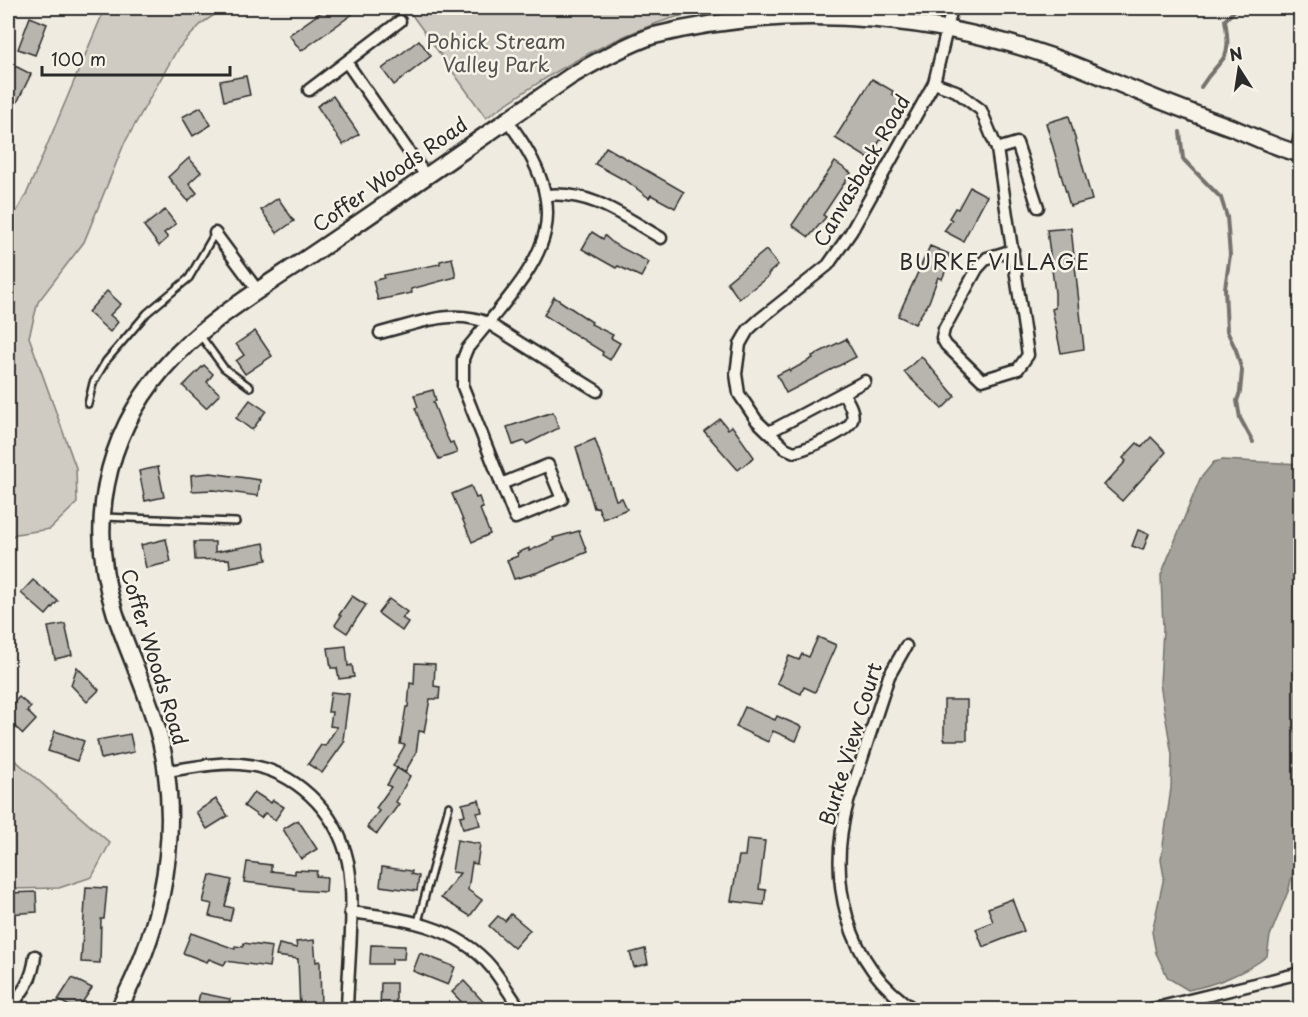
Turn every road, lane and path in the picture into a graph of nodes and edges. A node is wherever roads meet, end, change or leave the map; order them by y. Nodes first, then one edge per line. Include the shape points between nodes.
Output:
1 (952, 8) edge
2 (400, 21) dead end
3 (947, 24) junction
4 (347, 63) junction
5 (934, 83) junction
6 (309, 90) dead end
7 (507, 120) junction
8 (1300, 135) edge
9 (997, 149) junction
10 (1298, 154) edge
11 (426, 176) junction
12 (547, 195) junction
13 (1038, 207) dead end
14 (215, 233) joint
15 (661, 238) dead end
16 (1013, 250) junction
17 (258, 291) junction
18 (488, 323) junction
19 (380, 333) dead end
20 (200, 335) junction
21 (865, 381) dead end
22 (250, 387) dead end
23 (597, 391) dead end
24 (843, 393) junction
25 (88, 404) dead end
26 (770, 432) junction
27 (501, 484) junction
28 (101, 518) junction
29 (236, 522) dead end
30 (906, 646) dead end
31 (166, 771) junction
32 (448, 806) dead end
33 (350, 912) junction
34 (418, 922) junction
35 (34, 956) dead end
36 (1300, 973) edge
37 (8, 1010) edge
38 (118, 1010) edge
39 (347, 1010) edge
40 (521, 1010) edge
41 (915, 1010) edge
42 (1148, 1010) edge

1 - 3 street, Canvasback Road
2 - 4 street
3 - 5 street, Canvasback Road
3 - 7 street, Coffer Woods Road via 860,10 814,8 722,16 653,35 609,54
3 - 10 street, Coffer Woods Road via 1022,46
4 - 6 street
4 - 11 street
5 - 9 street via 956,91 981,110
5 - 26 street, Canvasback Road via 828,265 760,319 740,344 736,374 739,394 757,421
7 - 11 street, Coffer Woods Road
7 - 12 street via 536,164
8 - 10 street
9 - 13 street via 1017,143
9 - 16 street
11 - 17 street, Coffer Woods Road
12 - 15 street via 583,196
12 - 18 street via 545,239 538,255 525,279
14 - 17 street
14 - 25 lane via 189,278 147,313 106,361 93,383
16 - 16 street via 1028,355 1018,369 982,380 946,345 942,338 944,329 976,269 987,258
17 - 20 street, Coffer Woods Road
18 - 19 street via 457,315
18 - 23 street
18 - 27 street via 467,350 461,373 469,405
20 - 22 lane via 225,368
20 - 28 street, Coffer Woods Road via 162,370 129,418 109,469
21 - 24 street
24 - 26 street
24 - 26 street, Canvasback Road via 852,412 847,428 794,452
27 - 27 street via 515,518 562,499 548,465
28 - 29 lane
28 - 31 street, Coffer Woods Road via 108,589 157,731
30 - 41 street, Burke View Court via 889,676 848,802 839,860 843,903 858,948 884,985
31 - 33 street via 214,764 245,765 277,773 303,788 327,812 341,839 348,864
31 - 38 street, Coffer Woods Road via 168,843 161,899 144,955
32 - 34 lane
33 - 34 street
33 - 39 street
34 - 40 street via 449,935 476,954 491,967
35 - 37 street via 32,976
36 - 42 street

